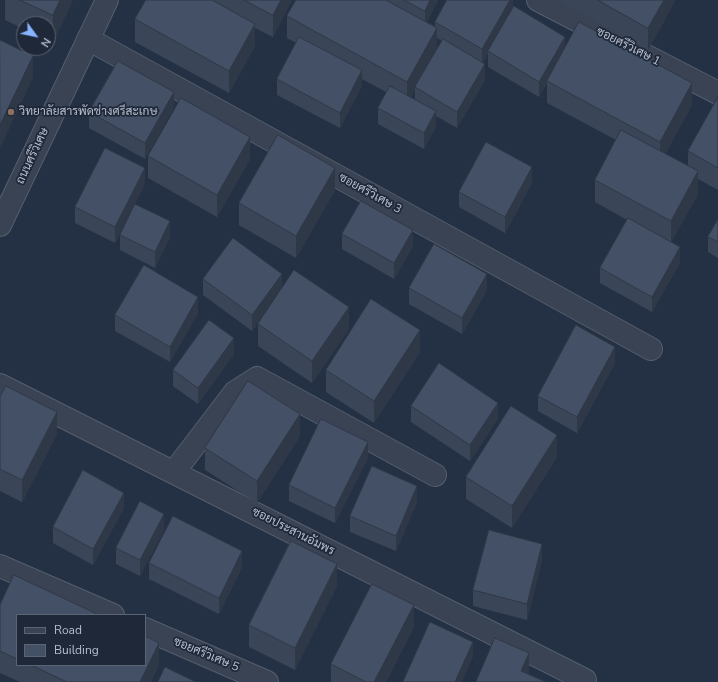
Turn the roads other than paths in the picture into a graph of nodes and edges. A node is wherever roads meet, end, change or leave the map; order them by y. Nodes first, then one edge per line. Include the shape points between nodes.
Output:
1 (107, 0) edge
2 (538, 0) edge
3 (88, 39) junction
4 (718, 93) edge
5 (0, 225) edge
6 (651, 349) dead end
7 (0, 385) edge
8 (174, 472) junction
9 (435, 475) dead end
10 (0, 566) edge
11 (111, 614) edge
12 (146, 629) edge
13 (585, 680) dead end
14 (267, 682) edge

1 - 3 street, ถนนศรีวิเศษ
2 - 4 street, ซอยศรีวิเศษ 1
3 - 5 street, ถนนศรีวิเศษ
3 - 6 street, ซอยศรีวิเศษ 3
7 - 8 street, ซอยประสานอัมพร
8 - 9 street via 235,392 257,378
8 - 13 street, ซอยประสานอัมพร
10 - 11 street
12 - 14 street, ซอยศรีวิเศษ 5

